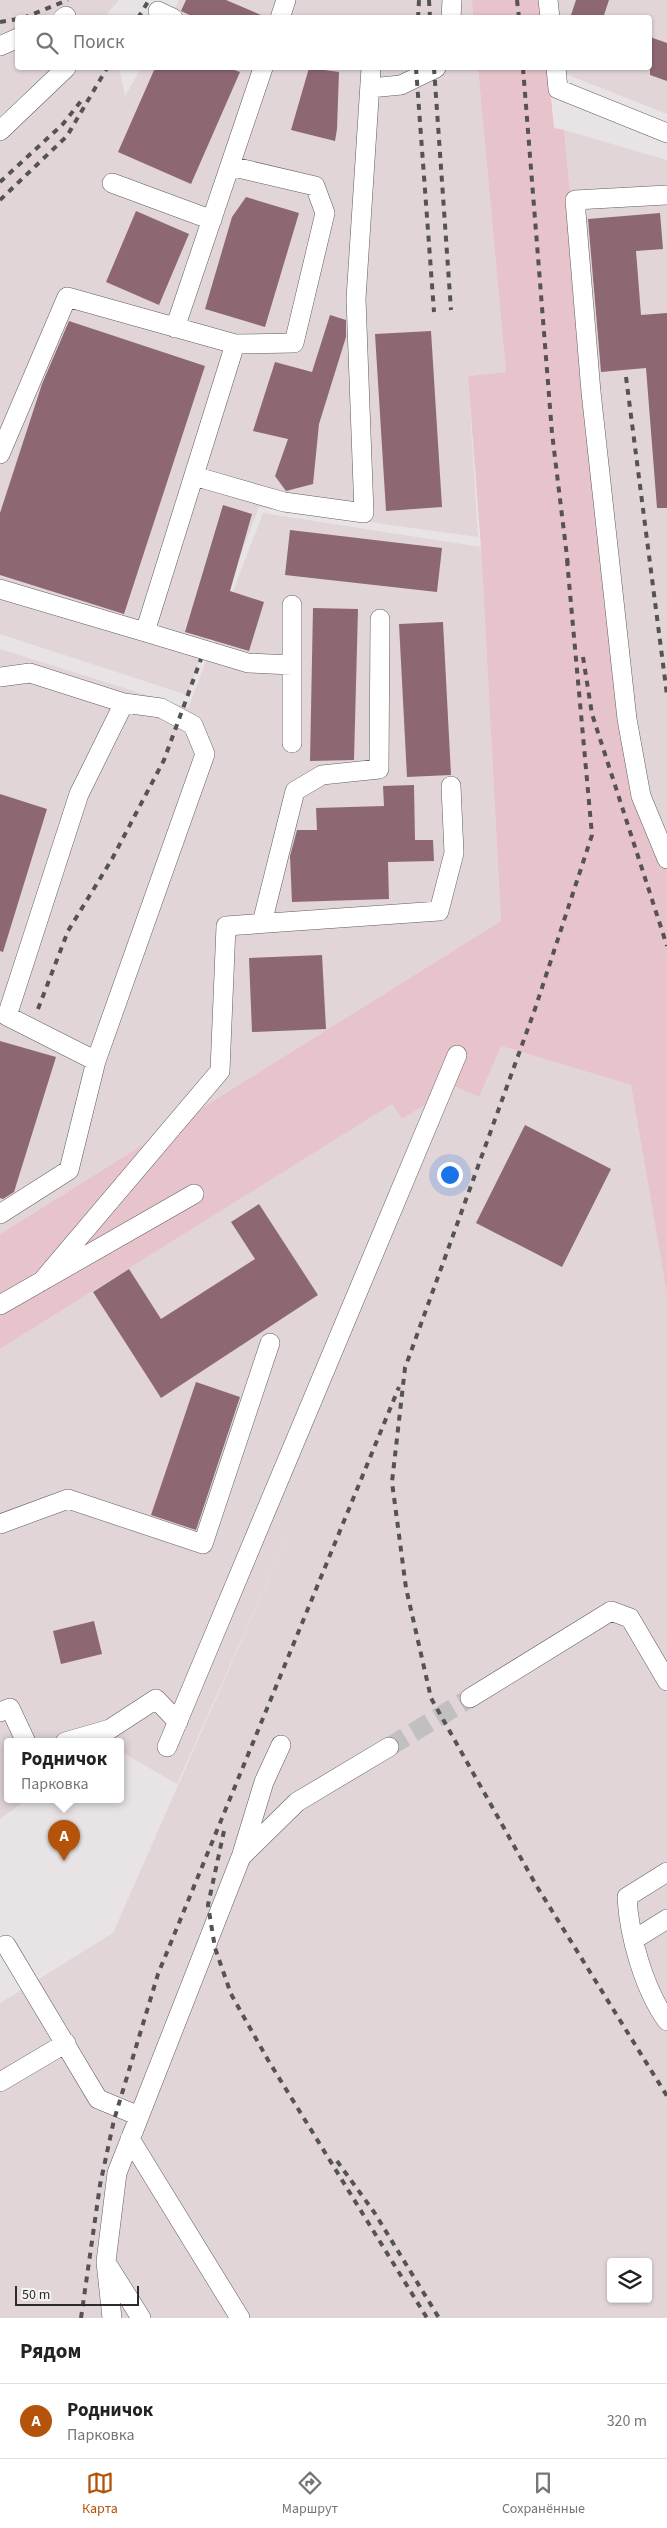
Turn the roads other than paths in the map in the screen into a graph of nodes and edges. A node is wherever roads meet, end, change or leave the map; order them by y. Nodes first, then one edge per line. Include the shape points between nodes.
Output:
1 (452, 0) edge
2 (548, 0) edge
3 (451, 15) edge
4 (550, 15) edge
5 (15, 39) edge
6 (0, 46) edge
7 (64, 70) edge
8 (262, 70) edge
9 (371, 70) edge
10 (432, 70) edge
11 (556, 70) edge
12 (370, 88) junction
13 (0, 131) edge
14 (667, 133) edge
15 (230, 166) junction
16 (112, 183) dead end
17 (667, 195) edge
18 (212, 220) junction
19 (175, 328) junction
20 (235, 344) junction
21 (0, 454) edge
22 (194, 476) junction
23 (0, 588) edge
24 (292, 605) dead end
25 (380, 619) dead end
26 (145, 632) junction
27 (292, 665) junction
28 (0, 677) edge
29 (124, 703) junction
30 (292, 743) dead end
31 (451, 786) dead end
32 (667, 859) edge
33 (262, 923) junction
34 (457, 1055) dead end
35 (96, 1061) junction
36 (194, 1194) dead end
37 (0, 1214) edge
38 (42, 1281) junction
39 (0, 1306) edge
40 (270, 1343) dead end
41 (0, 1524) edge
42 (667, 1681) edge
43 (470, 1698) tunnel mouth
44 (0, 1712) edge
45 (178, 1722) junction
46 (24, 1738) edge
47 (79, 1738) edge
48 (281, 1745) dead end
49 (168, 1747) dead end
50 (389, 1747) tunnel mouth
51 (241, 1857) junction
52 (667, 1872) edge
53 (667, 1919) edge
54 (634, 1939) junction
55 (2, 1943) edge
56 (667, 2021) edge
57 (66, 2043) junction
58 (0, 2082) edge
59 (139, 2116) junction
60 (130, 2139) junction
61 (106, 2262) junction
62 (112, 2318) edge
63 (141, 2318) edge
64 (240, 2318) edge

1 - 3 street
2 - 4 street
5 - 6 street
7 - 13 street
8 - 15 street
9 - 12 street
10 - 12 street via 402,85
11 - 14 street via 558,89
12 - 22 street via 356,299 364,513 284,502
15 - 18 street
15 - 20 street via 316,186 325,213 294,343
16 - 18 street
17 - 32 street via 574,200 592,402 627,719 641,796
18 - 19 street
19 - 20 street
19 - 21 street via 67,297
20 - 22 street
22 - 26 street
23 - 26 street
24 - 27 street
25 - 33 street via 379,769 322,775 295,791
26 - 27 street via 248,663
27 - 30 street
28 - 29 street via 30,673
29 - 35 street via 161,708 192,725 205,754
29 - 35 street via 79,794 7,1016
31 - 33 street via 454,854 438,911
33 - 38 street via 226,926 220,1071
34 - 45 street
35 - 37 street via 69,1170
36 - 38 street
38 - 39 street
40 - 41 street via 203,1544 68,1499
42 - 43 street via 630,1618 611,1611
44 - 46 street via 10,1708
45 - 47 street via 156,1699 110,1729
45 - 49 street
48 - 51 street via 264,1782
50 - 51 street via 297,1802
51 - 59 street
52 - 54 street via 627,1897
53 - 54 street
54 - 56 street via 642,1970
55 - 57 street
57 - 58 street
57 - 59 street via 98,2098
59 - 60 street
60 - 61 street via 117,2173
60 - 64 street
61 - 62 street
61 - 63 street

